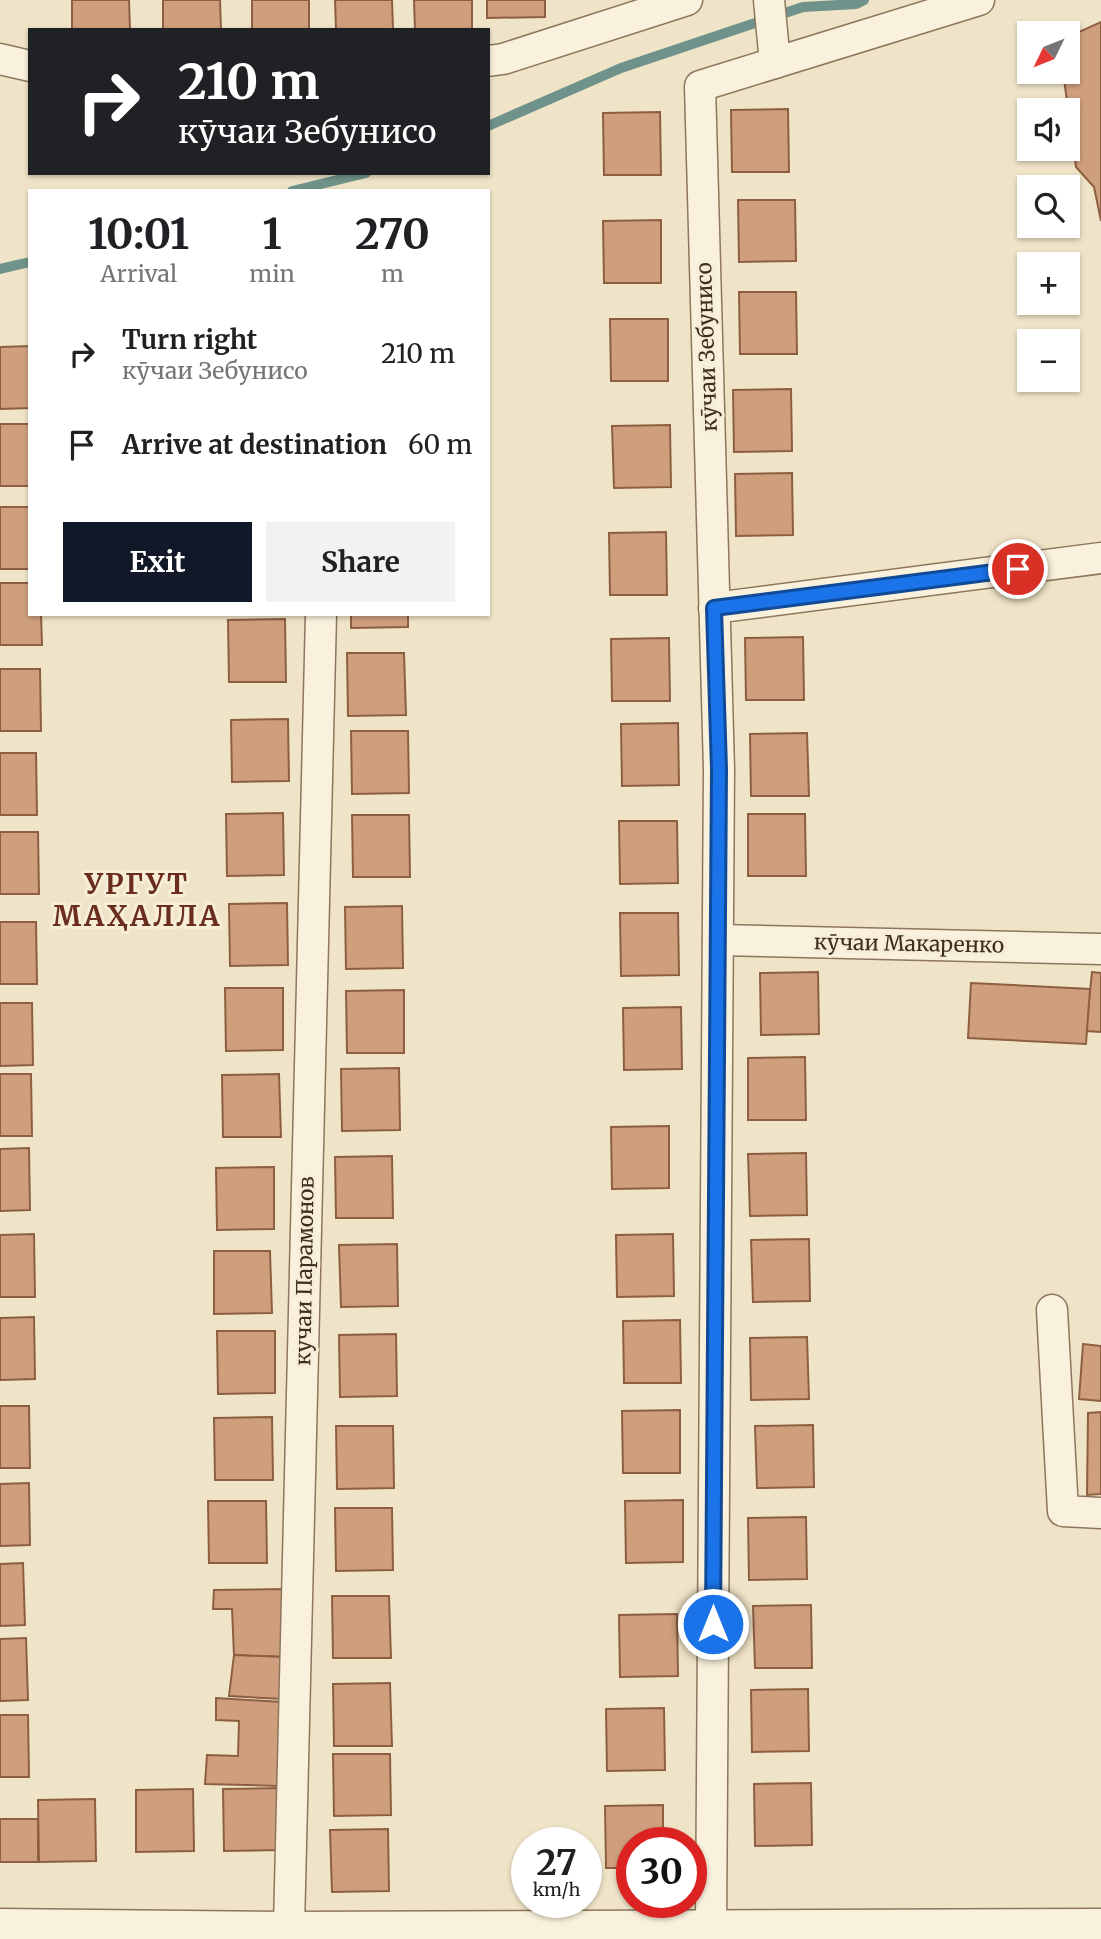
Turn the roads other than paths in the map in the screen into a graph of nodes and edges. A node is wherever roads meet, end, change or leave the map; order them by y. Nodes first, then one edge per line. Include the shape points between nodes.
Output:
1 (687, 0) edge
2 (769, 0) edge
3 (979, 0) edge
4 (490, 61) edge
5 (775, 63) junction
6 (1101, 558) edge
7 (714, 608) junction
8 (321, 616) edge
9 (718, 940) junction
10 (1101, 949) edge
11 (1052, 1310) dead end
12 (1101, 1513) edge
13 (0, 1924) edge
14 (1101, 1924) edge
15 (710, 1926) junction
16 (289, 1927) junction

1 - 4 street
2 - 5 street
3 - 5 street
5 - 7 street, кӯчаи Зебунисо via 700,86
6 - 7 street
7 - 9 street, кӯчаи Зебунисо
8 - 16 street, кучаи Парамонов
9 - 10 street, кӯчаи Макаренко
9 - 15 street, кӯчаи Зебунисо
11 - 12 street via 1063,1511
13 - 16 street
14 - 15 street
15 - 16 street

